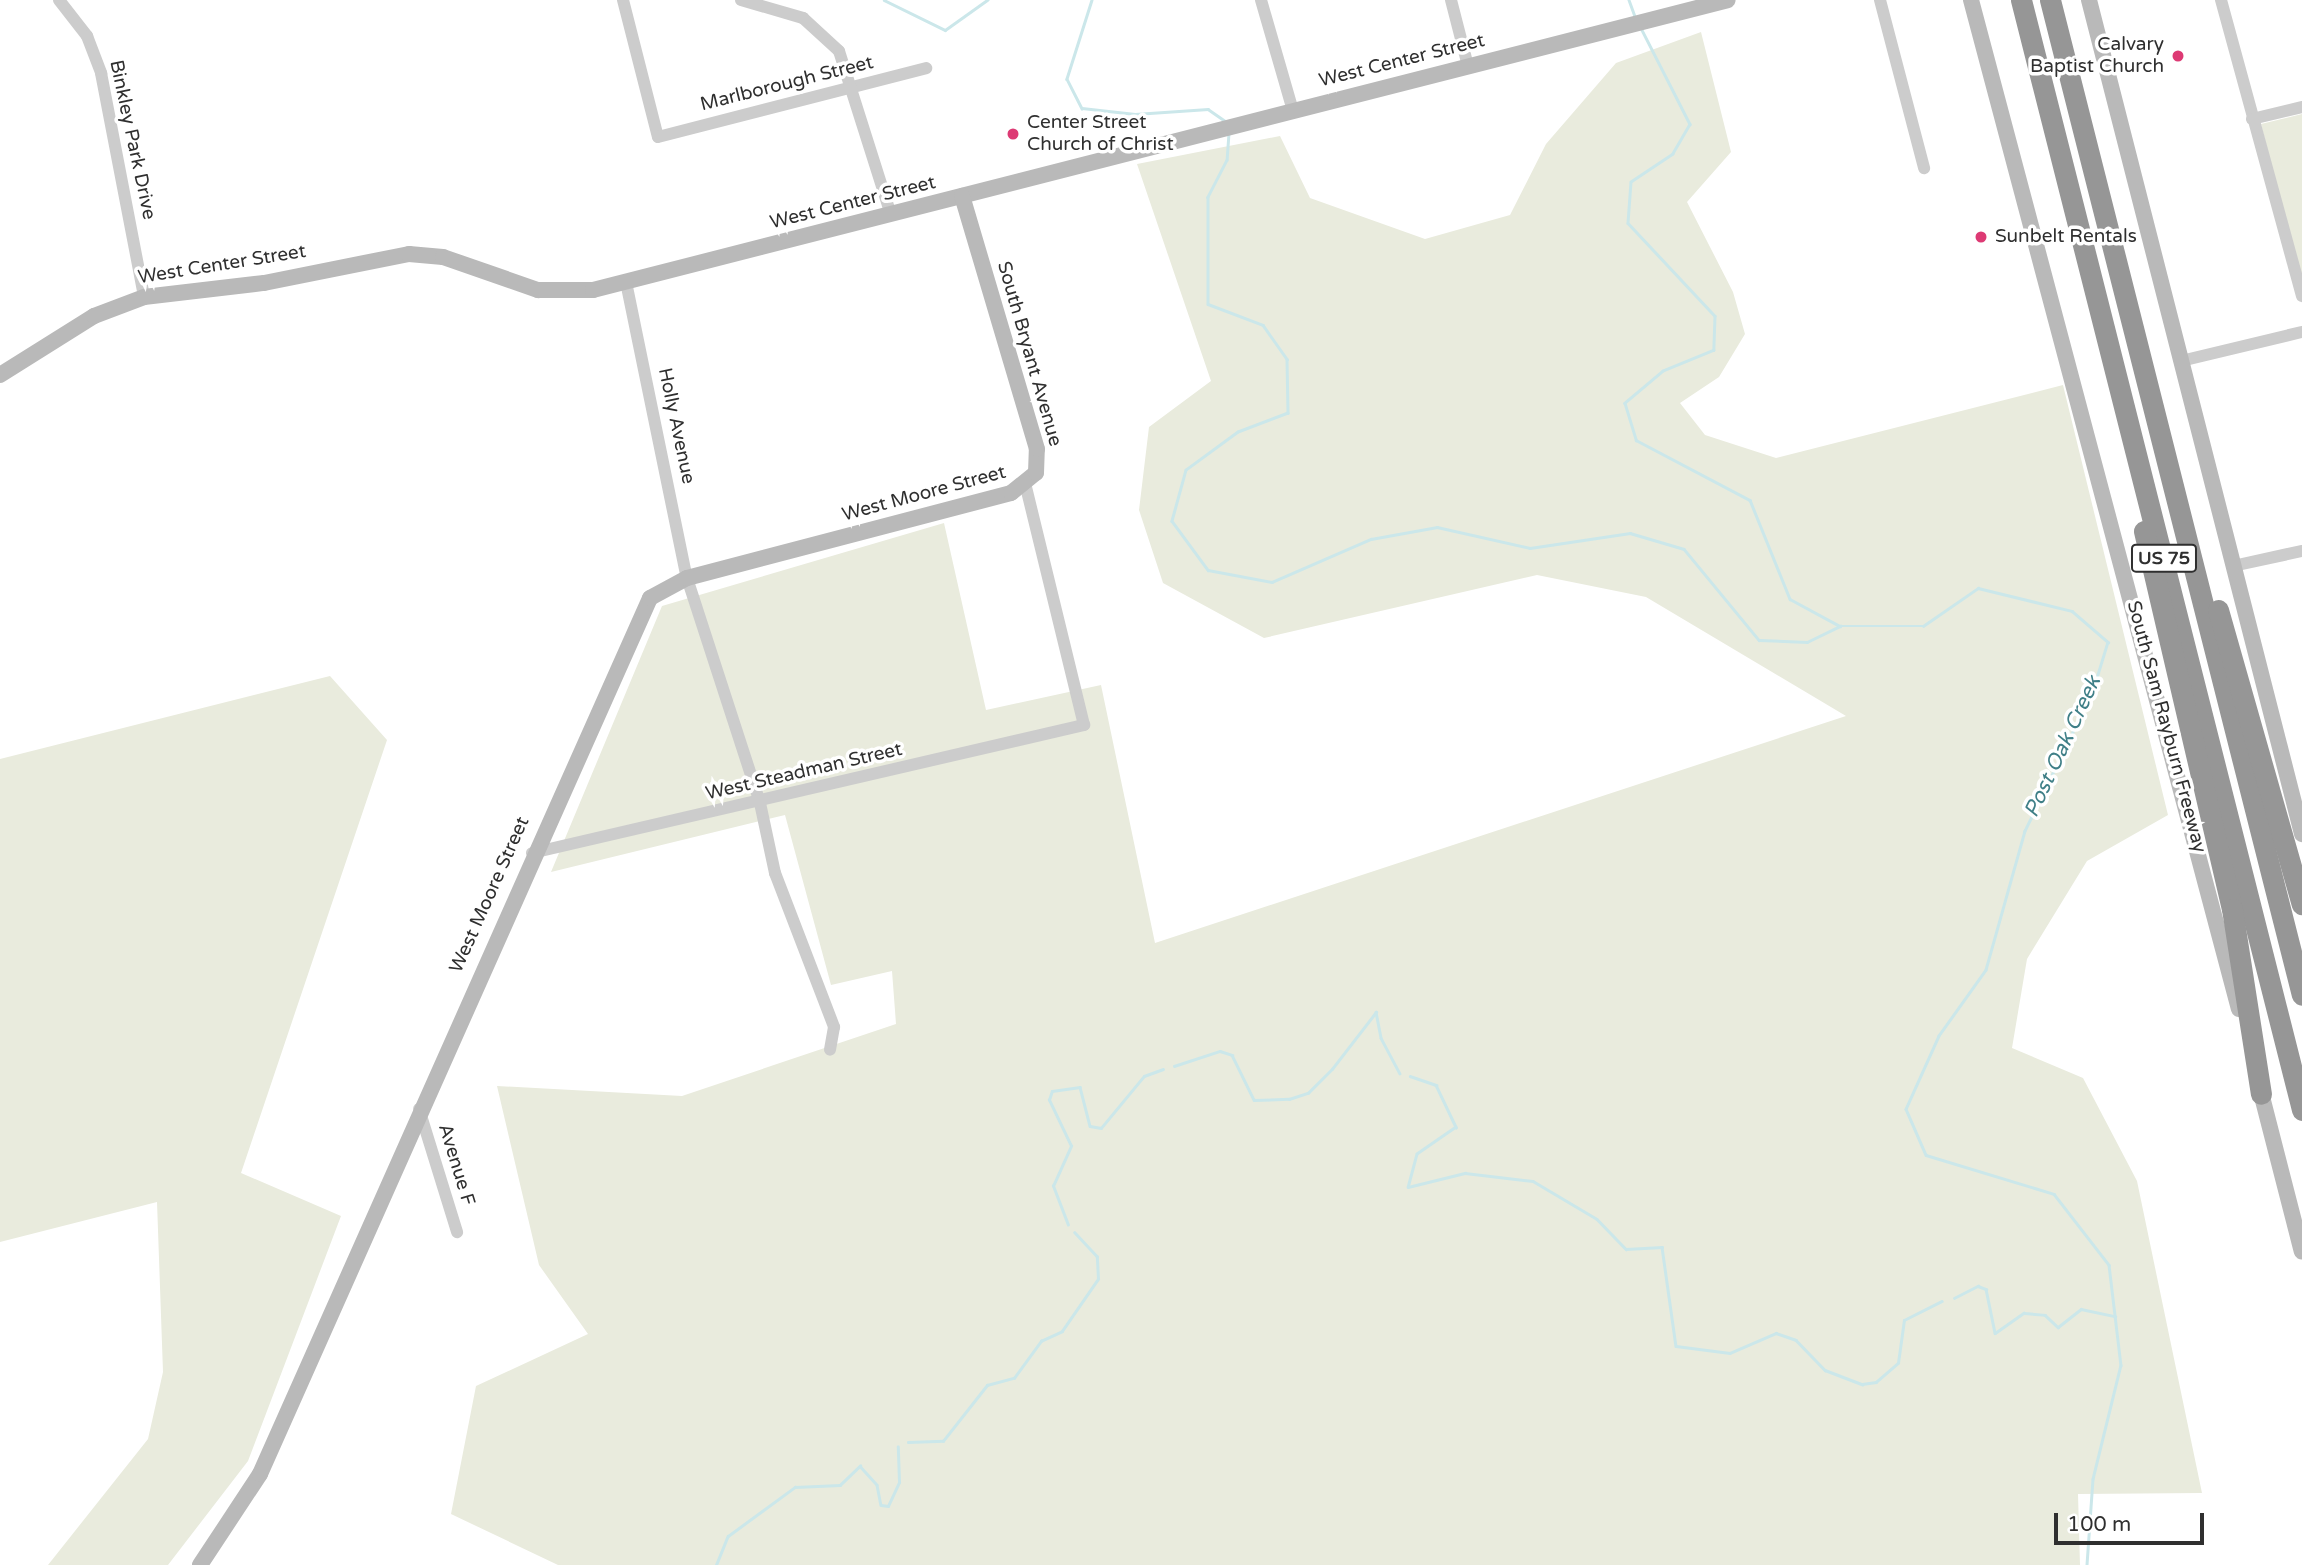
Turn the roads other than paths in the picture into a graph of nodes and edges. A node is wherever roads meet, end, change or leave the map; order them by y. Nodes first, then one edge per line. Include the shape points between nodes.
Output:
1 (59, 0) edge
2 (623, 0) edge
3 (741, 0) edge
4 (1261, 0) edge
5 (1451, 0) edge
6 (1728, 0) edge
7 (1880, 0) edge
8 (1971, 0) edge
9 (2049, 0) edge
10 (2089, 0) edge
11 (2221, 0) edge
12 (2022, 4) edge
13 (1468, 66) junction
14 (926, 68) dead end
15 (854, 87) junction
16 (2302, 107) edge
17 (1293, 111) junction
18 (2252, 119) junction
19 (1924, 168) dead end
20 (962, 197) junction
21 (891, 215) junction
22 (626, 282) junction
23 (2302, 296) edge
24 (144, 297) junction
25 (2302, 332) edge
26 (2180, 362) junction
27 (0, 375) edge
28 (2118, 391) junction
29 (2173, 481) junction
30 (1027, 487) junction
31 (2302, 551) edge
32 (2233, 566) junction
33 (687, 578) junction
34 (760, 803) junction
35 (2302, 834) edge
36 (532, 853) junction
37 (2302, 904) edge
38 (2302, 995) edge
39 (830, 1050) dead end
40 (2261, 1094) junction
41 (419, 1108) junction
42 (2302, 1110) edge
43 (457, 1233) dead end
44 (2302, 1252) edge
45 (200, 1565) edge

1 - 24 street, Binkley Park Drive via 87,36 101,73
2 - 15 street, Marlborough Street via 658,137
3 - 15 street via 803,19 839,51
4 - 17 street
5 - 13 street
6 - 13 street, West Center Street
7 - 19 street
8 - 40 street, South Sam Rayburn Freeway
9 - 29 highway, US 75
10 - 26 street
11 - 18 street
12 - 28 highway, South Sam Rayburn Freeway / US 75
13 - 17 street, West Center Street
14 - 15 street, Marlborough Street
15 - 21 street
16 - 18 street
17 - 20 street, West Center Street
18 - 23 street
20 - 21 street, West Center Street
20 - 30 street, South Bryant Avenue via 1037,449 1036,473
21 - 22 street, West Center Street
22 - 24 street, West Center Street via 571,293 538,290 443,257 409,254 264,283
22 - 33 street, Holly Avenue
24 - 27 street, West Center Street via 94,316
25 - 26 street
26 - 32 street
28 - 40 highway via 2160,619 2232,909
28 - 42 highway, South Sam Rayburn Freeway / US 75
29 - 37 highway via 2234,657
29 - 38 highway, US 75
30 - 33 street, West Moore Street
30 - 34 street, West Steadman Street via 1084,725
31 - 32 street
32 - 35 street
33 - 34 street, Holly Avenue
33 - 36 street, West Moore Street via 662,588 640,612
34 - 36 street, West Steadman Street
34 - 39 street, Holly Avenue via 775,873 834,1027
36 - 41 street, West Moore Street
40 - 44 street, South Sam Rayburn Freeway
41 - 43 street, Avenue F
41 - 45 street, West Moore Street via 260,1474

